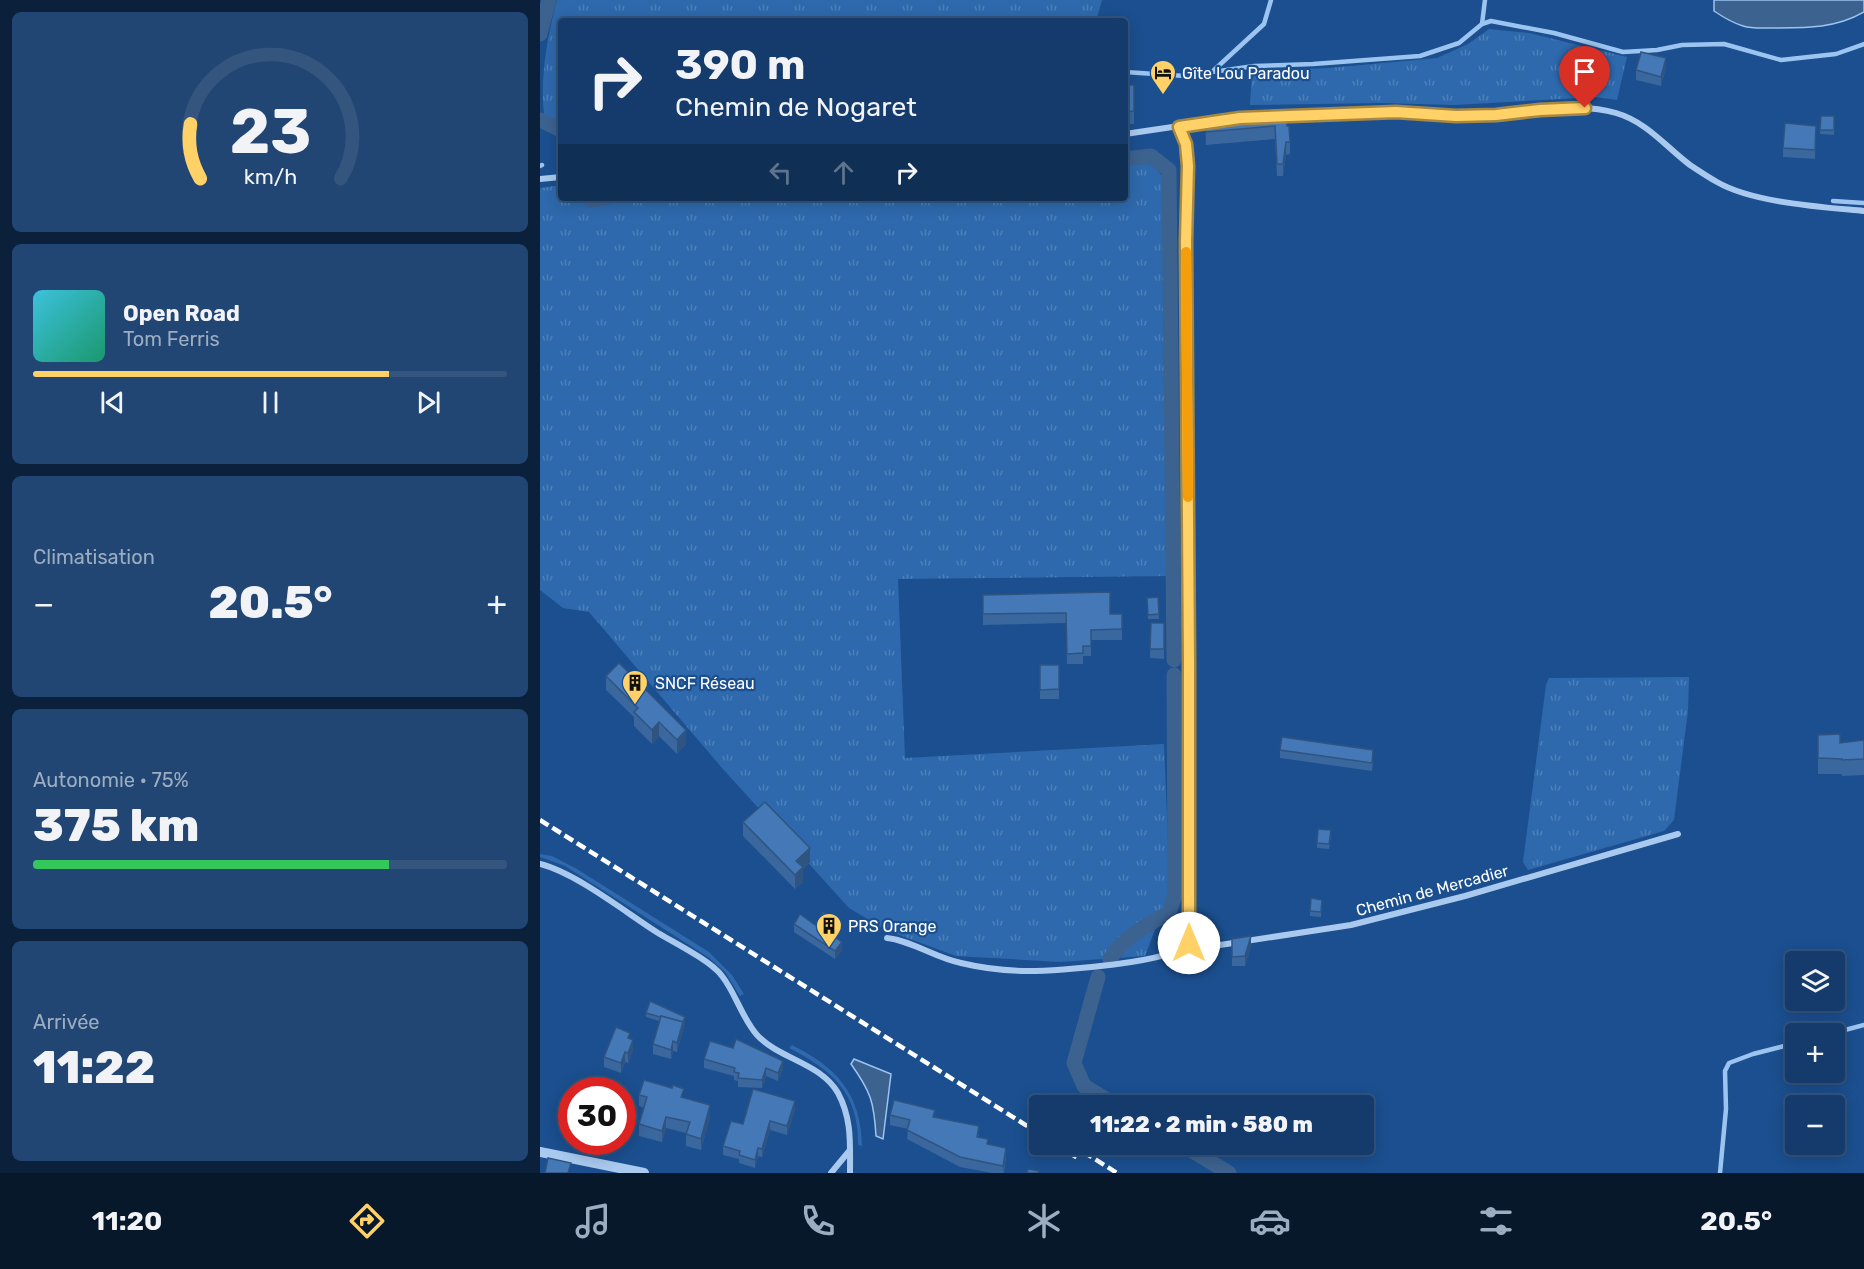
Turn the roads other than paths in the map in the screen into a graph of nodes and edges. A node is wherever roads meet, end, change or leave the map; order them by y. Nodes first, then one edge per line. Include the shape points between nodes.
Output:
1 (1275, 116) edge
2 (1220, 120) edge
3 (1179, 127) junction
4 (1128, 134) edge
5 (558, 177) edge
6 (540, 179) edge
7 (1864, 210) edge
8 (1678, 834) dead end
9 (540, 864) edge
10 (887, 938) dead end
11 (1189, 943) junction
12 (850, 1149) junction
13 (540, 1152) edge
14 (644, 1173) edge
15 (831, 1173) edge
16 (850, 1173) edge

1 - 7 street via 1396,112 1496,115 1585,108 1616,113 1638,122 1689,165 1740,192 1793,204
2 - 3 street
3 - 4 street
3 - 11 street via 1188,166
5 - 6 street
8 - 11 street, Chemin de Mercadier via 1351,925 1207,947
9 - 12 street via 575,879 721,975 757,1035 823,1076 836,1090 846,1109
10 - 11 street, Chemin de Mercadier via 902,940 959,963 1027,971 1154,958
12 - 15 street
12 - 16 street
13 - 14 street

